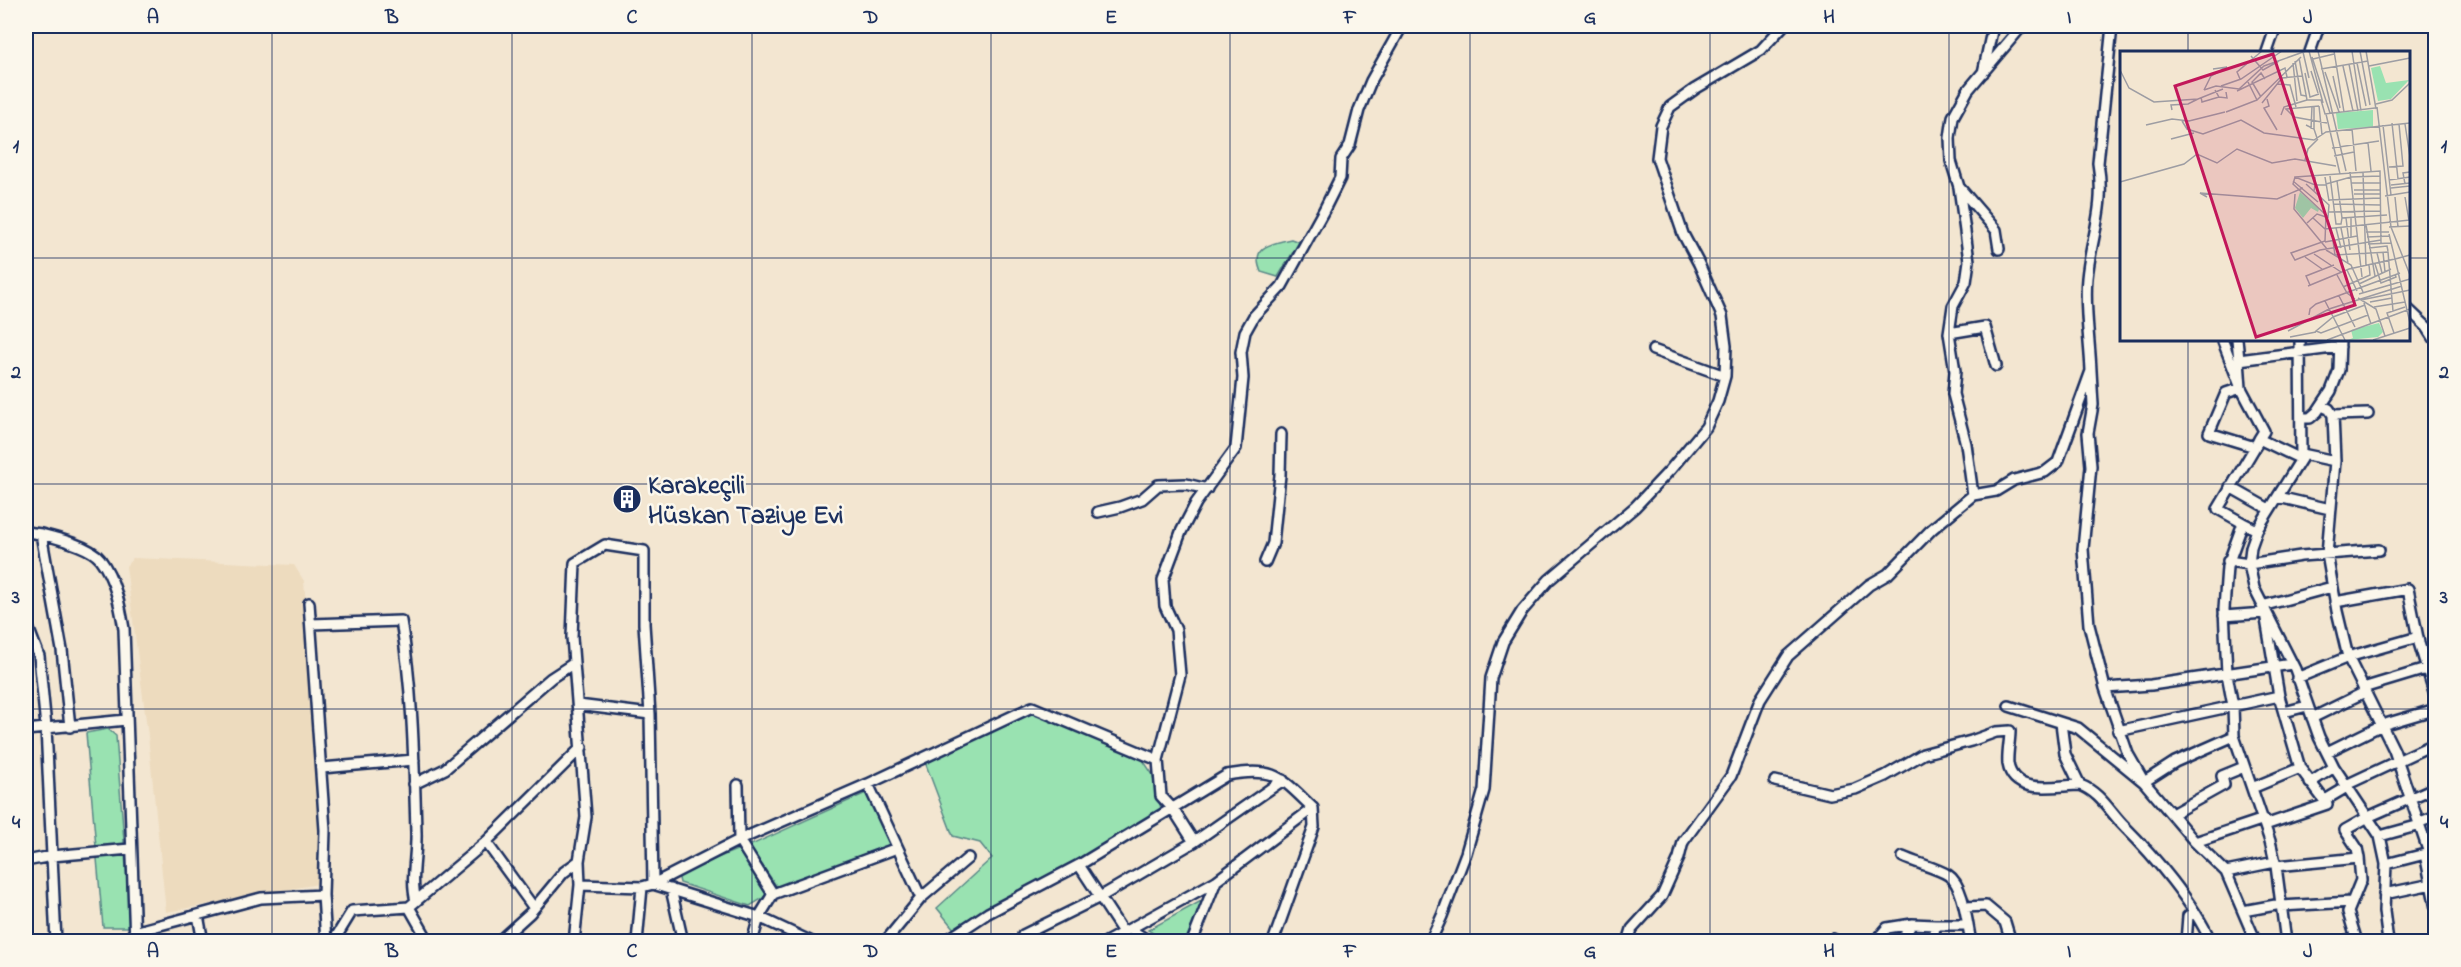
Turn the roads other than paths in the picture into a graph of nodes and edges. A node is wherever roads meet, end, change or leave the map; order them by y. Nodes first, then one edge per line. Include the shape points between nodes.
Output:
1 (1402, 26) edge
2 (1783, 26) edge
3 (1993, 26) edge
4 (2022, 26) edge
5 (2112, 26) edge
6 (2276, 26) edge
7 (2319, 26) edge
8 (2267, 51) edge
9 (2310, 51) edge
10 (1982, 75) junction
11 (1959, 187) junction
12 (1999, 249) dead end
13 (2410, 310) edge
14 (1948, 333) junction
15 (2222, 340) edge
16 (2237, 340) edge
17 (2300, 340) edge
18 (2436, 341) edge
19 (2340, 343) edge
20 (1653, 350) dead end
21 (2301, 351) junction
22 (2239, 360) junction
23 (1996, 366) dead end
24 (2091, 371) junction
25 (1725, 376) junction
26 (2241, 388) junction
27 (2322, 406) junction
28 (2368, 414) dead end
29 (2333, 415) junction
30 (2301, 418) junction
31 (1281, 434) dead end
32 (2257, 443) junction
33 (2301, 456) junction
34 (2335, 461) junction
35 (2230, 487) junction
36 (1207, 489) junction
37 (1973, 495) junction
38 (2278, 497) junction
39 (2269, 509) junction
40 (2330, 509) junction
41 (1098, 512) dead end
42 (2243, 523) junction
43 (2257, 530) junction
44 (26, 532) edge
45 (41, 534) junction
46 (2379, 550) dead end
47 (2327, 554) junction
48 (2228, 561) junction
49 (1265, 562) dead end
50 (2249, 564) junction
51 (2332, 587) junction
52 (2335, 602) junction
53 (309, 603) dead end
54 (2263, 609) junction
55 (2224, 616) junction
56 (26, 622) edge
57 (311, 624) junction
58 (2418, 637) junction
59 (2348, 657) junction
60 (574, 663) junction
61 (2292, 664) junction
62 (2276, 666) junction
63 (2426, 669) junction
64 (2227, 674) junction
65 (2297, 678) junction
66 (2105, 688) junction
67 (2364, 690) junction
68 (2279, 696) junction
69 (2436, 698) edge
70 (578, 705) junction
71 (2009, 706) dead end
72 (2233, 706) junction
73 (2307, 706) junction
74 (2436, 709) edge
75 (2284, 712) junction
76 (650, 714) junction
77 (2312, 718) junction
78 (126, 720) junction
79 (2061, 723) junction
80 (2382, 725) junction
81 (70, 726) junction
82 (46, 727) junction
83 (26, 730) edge
84 (2118, 731) junction
85 (2234, 736) junction
86 (2436, 743) edge
87 (582, 747) junction
88 (2327, 752) junction
89 (2398, 759) junction
90 (414, 760) junction
91 (1158, 760) junction
92 (2244, 767) junction
93 (2334, 767) junction
94 (322, 768) junction
95 (2300, 768) junction
96 (1283, 780) junction
97 (1775, 781) dead end
98 (2144, 782) junction
99 (2310, 783) junction
100 (414, 784) junction
101 (868, 784) junction
102 (738, 785) dead end
103 (2080, 785) junction
104 (2347, 786) junction
105 (2252, 788) junction
106 (2436, 788) edge
107 (2411, 797) junction
108 (2325, 800) junction
109 (1313, 808) junction
110 (1173, 809) junction
111 (2172, 814) junction
112 (2436, 816) edge
113 (2368, 817) junction
114 (2265, 822) junction
115 (2420, 823) junction
116 (2380, 836) junction
117 (739, 840) junction
118 (486, 842) junction
119 (1194, 842) junction
120 (2196, 842) junction
121 (897, 848) junction
122 (130, 849) junction
123 (2430, 853) edge
124 (52, 856) junction
125 (1903, 857) dead end
126 (968, 858) dead end
127 (2359, 858) junction
128 (26, 861) edge
129 (579, 861) junction
130 (2276, 864) junction
131 (2386, 864) junction
132 (1079, 865) junction
133 (2226, 872) junction
134 (1216, 881) junction
135 (2433, 882) edge
136 (653, 884) junction
137 (580, 885) junction
138 (642, 887) junction
139 (670, 889) junction
140 (773, 894) junction
141 (2384, 894) junction
142 (323, 895) junction
143 (1100, 897) junction
144 (921, 898) junction
145 (2352, 902) junction
146 (413, 904) junction
147 (2281, 905) junction
148 (1965, 907) junction
149 (534, 908) junction
150 (2436, 908) edge
151 (2243, 911) junction
152 (2194, 912) junction
153 (198, 915) junction
154 (759, 917) junction
155 (1912, 924) junction
156 (1935, 925) junction
157 (1968, 925) junction
158 (1126, 930) junction
159 (1023, 935) dead end
160 (135, 937) edge
161 (503, 940) edge
162 (2357, 940) edge
163 (56, 942) edge
164 (126, 942) edge
165 (204, 942) edge
166 (326, 942) edge
167 (333, 942) edge
168 (429, 942) edge
169 (574, 942) edge
170 (637, 942) edge
171 (683, 942) edge
172 (752, 942) edge
173 (812, 942) edge
174 (885, 942) edge
175 (944, 942) edge
176 (1106, 942) edge
177 (1150, 942) edge
178 (1192, 942) edge
179 (1273, 942) edge
180 (1430, 942) edge
181 (1628, 942) edge
182 (1875, 942) edge
183 (1900, 942) edge
184 (1933, 942) edge
185 (1971, 942) edge
186 (2011, 942) edge
187 (2186, 942) edge
188 (2211, 942) edge
189 (2256, 942) edge
190 (2286, 942) edge
191 (2343, 942) edge
192 (2388, 942) edge

1 - 36 street via 1371,81 1350,145 1341,159 1340,178 1324,210 1282,286 1254,316 1245,332 1236,448
2 - 25 street via 1761,50 1671,107 1661,126 1657,158 1683,234 1722,316
3 - 10 street
4 - 10 street
5 - 24 street via 2098,163 2101,206 2086,279
6 - 8 street
7 - 9 street
10 - 11 street via 1953,117 1951,161
11 - 12 street via 1996,230
11 - 14 street via 1969,261
13 - 18 street
14 - 23 street via 1985,327
14 - 37 street via 1955,371 1953,394 1966,444
15 - 26 street
16 - 22 street
17 - 21 street
19 - 21 street
19 - 27 street via 2339,370
20 - 25 street
21 - 22 street
21 - 30 street
22 - 26 street
24 - 37 street via 2058,462 2045,472 2014,480 1996,491
24 - 66 street via 2091,466 2083,549 2089,625
25 - 180 street via 1706,427 1635,507 1549,580 1522,611 1503,642 1491,678 1484,790 1466,853
26 - 32 street via 2264,431
26 - 32 street via 2226,393 2209,433
27 - 29 street
27 - 30 street via 2310,418
28 - 29 street
29 - 34 street
30 - 33 street
31 - 49 street via 1273,543
32 - 33 street
32 - 35 street
33 - 34 street
33 - 38 street
34 - 40 street
35 - 39 street
35 - 42 street via 2218,509
36 - 41 street via 1186,484 1158,485 1142,499
36 - 91 street via 1181,532 1163,580 1165,606 1176,630 1180,675
37 - 181 street via 1932,529 1888,574 1869,585 1788,656 1760,700 1731,776 1683,842 1662,896 1632,929
38 - 39 street
38 - 40 street
39 - 43 street
40 - 47 street
42 - 43 street
42 - 48 street
43 - 50 street
44 - 45 street
45 - 78 street via 66,540 99,558 120,599
45 - 81 street via 62,650
46 - 47 street
47 - 50 street
47 - 51 street
48 - 50 street
48 - 55 street
50 - 54 street
51 - 52 street
51 - 54 street
52 - 58 street via 2408,590
52 - 59 street
53 - 57 street
54 - 55 street
54 - 61 street
54 - 62 street
55 - 64 street
56 - 82 street via 39,656
57 - 90 street via 400,621
57 - 94 street
58 - 59 street
58 - 63 street
59 - 65 street
59 - 67 street
60 - 70 street
60 - 76 street via 575,562 605,545 644,551
60 - 100 street via 550,678 445,769
61 - 62 street
61 - 65 street
62 - 64 street
62 - 68 street
63 - 67 street
63 - 69 street
64 - 66 street
64 - 72 street
65 - 73 street
66 - 84 street
67 - 77 street
67 - 80 street
68 - 72 street
68 - 75 street
70 - 76 street
70 - 87 street
71 - 79 street
72 - 84 street
72 - 85 street
73 - 75 street
73 - 77 street
74 - 80 street
75 - 95 street
76 - 136 street
77 - 88 street
78 - 81 street
78 - 122 street
79 - 98 street via 2078,728
79 - 103 street via 2065,753
80 - 88 street
80 - 89 street
81 - 82 street
82 - 83 street
82 - 124 street
84 - 98 street
85 - 92 street
85 - 98 street via 2175,762
86 - 89 street
87 - 118 street
87 - 129 street via 586,817
88 - 93 street
89 - 104 street
89 - 107 street
90 - 94 street
90 - 100 street
91 - 101 street via 1032,707
91 - 110 street via 1161,796
92 - 105 street
92 - 111 street via 2222,776 2224,785
93 - 99 street
93 - 104 street
94 - 142 street
95 - 99 street
95 - 105 street
96 - 109 street
96 - 110 street via 1251,771 1227,775
96 - 119 street
97 - 103 street via 1830,794 1856,789 1923,754 2010,731 2008,764 2015,779 2032,789
98 - 111 street
99 - 108 street
100 - 146 street
101 - 117 street
101 - 121 street
102 - 117 street
103 - 152 street via 2090,789 2133,833
104 - 108 street
104 - 113 street
105 - 114 street
106 - 107 street
107 - 113 street
107 - 115 street
108 - 114 street via 2327,804
109 - 134 street
109 - 179 street via 1314,827
110 - 119 street
110 - 132 street
111 - 120 street
112 - 115 street
113 - 116 street
113 - 127 street via 2345,830
114 - 120 street
114 - 130 street
115 - 116 street
115 - 123 street
116 - 131 street
117 - 136 street
117 - 140 street
118 - 146 street
118 - 149 street
119 - 143 street
120 - 133 street
121 - 140 street
121 - 144 street
122 - 124 street
122 - 160 street
123 - 131 street
123 - 135 street
124 - 128 street
124 - 163 street
125 - 148 street via 1947,874
126 - 144 street
127 - 130 street
127 - 145 street via 2361,880
129 - 137 street
129 - 149 street via 564,872
130 - 133 street
130 - 147 street
131 - 141 street
132 - 143 street
132 - 175 street via 988,913
133 - 151 street
134 - 158 street
134 - 178 street
135 - 141 street
135 - 150 street
136 - 138 street
136 - 139 street
137 - 138 street
137 - 169 street
138 - 170 street
139 - 154 street
139 - 171 street
140 - 154 street
141 - 192 street
142 - 153 street via 261,898
142 - 166 street
143 - 158 street
143 - 159 street
144 - 174 street
145 - 147 street
145 - 162 street via 2349,917
146 - 167 street via 352,912
146 - 168 street
147 - 151 street
147 - 190 street
148 - 157 street
148 - 186 street via 1986,906 2006,922
149 - 161 street
151 - 189 street
152 - 187 street via 2188,916
152 - 188 street
153 - 160 street
153 - 165 street
154 - 172 street
154 - 173 street
155 - 156 street
155 - 182 street via 1887,928
155 - 183 street
156 - 157 street
156 - 184 street
157 - 185 street
158 - 176 street
158 - 177 street
160 - 164 street
162 - 191 street

